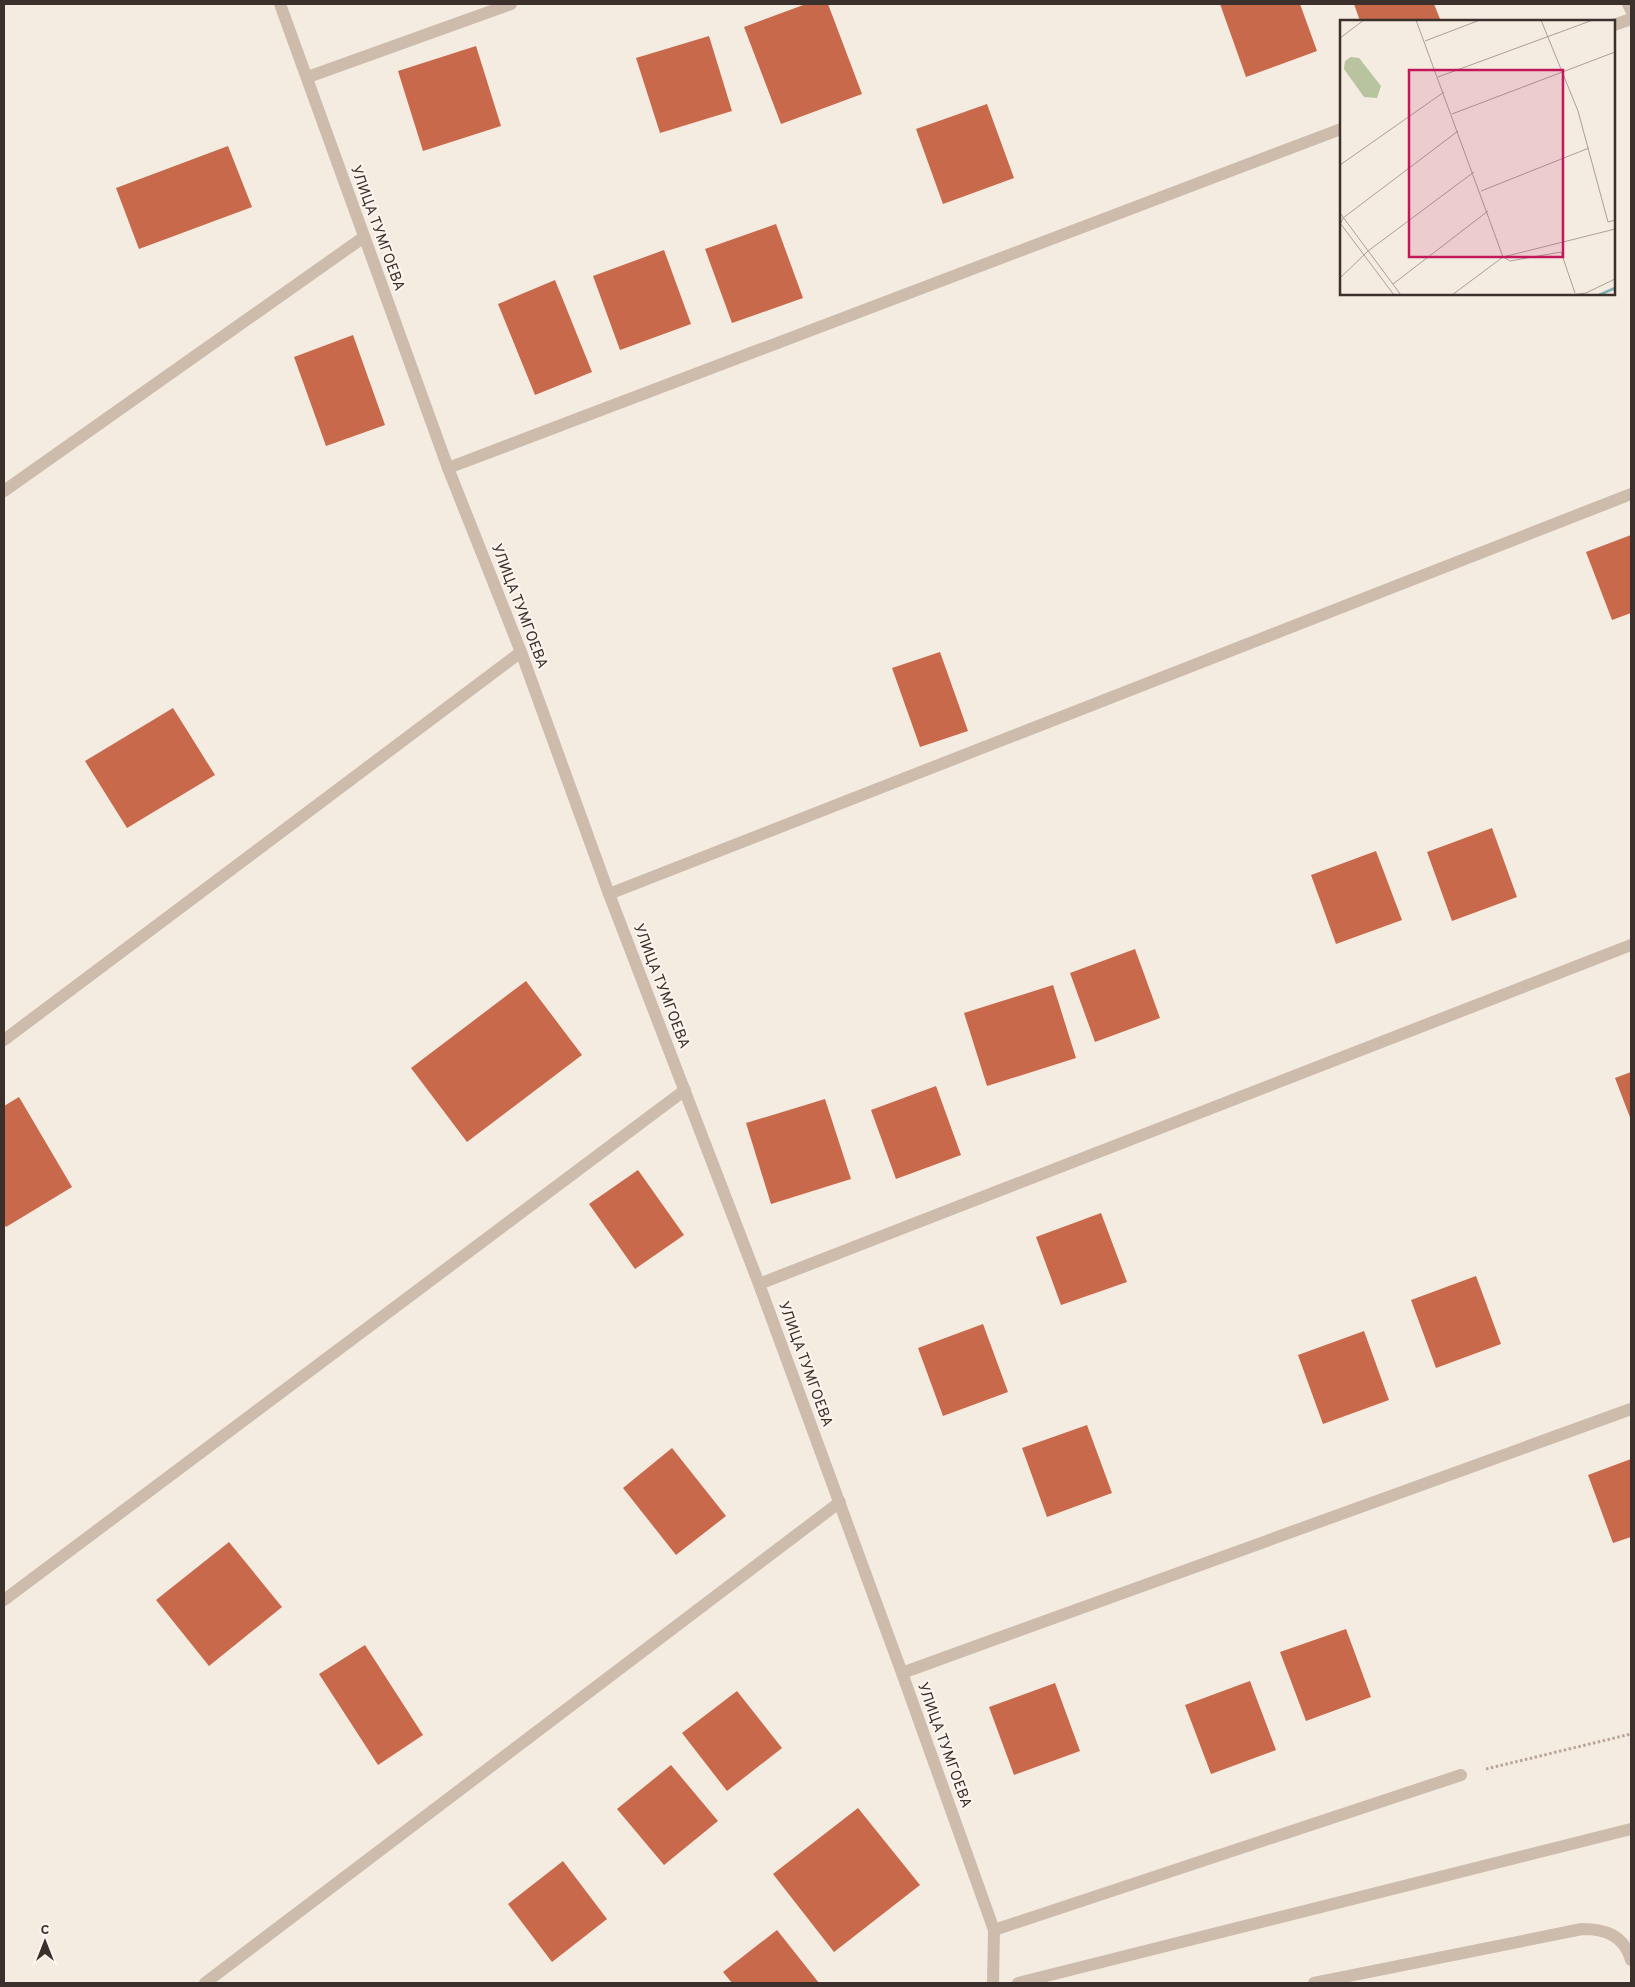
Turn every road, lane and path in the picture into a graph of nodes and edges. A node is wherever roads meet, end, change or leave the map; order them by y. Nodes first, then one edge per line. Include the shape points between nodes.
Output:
1 (280, 4) edge
2 (512, 4) edge
3 (1628, 4) edge
4 (1631, 10) edge
5 (1631, 19) edge
6 (1615, 26) edge
7 (308, 78) junction
8 (1340, 129) edge
9 (364, 237) junction
10 (448, 468) junction
11 (4, 491) edge
12 (1631, 494) edge
13 (521, 652) junction
14 (609, 894) junction
15 (1631, 944) edge
16 (4, 1040) edge
17 (685, 1090) junction
18 (759, 1284) junction
19 (1631, 1409) edge
20 (840, 1502) junction
21 (4, 1600) edge
22 (902, 1673) junction
23 (1631, 1734) edge
24 (1461, 1775) joint
25 (1631, 1829) edge
26 (994, 1930) junction
27 (1631, 1960) edge
28 (205, 1983) edge
29 (993, 1983) edge
30 (1018, 1983) edge
31 (1314, 1983) edge

1 - 7 street, УЛИЦА ТУМГОЕВА
2 - 7 street
3 - 4 street
5 - 6 street
7 - 9 street, УЛИЦА ТУМГОЕВА
8 - 10 street
9 - 10 street, УЛИЦА ТУМГОЕВА
9 - 11 street
10 - 13 street, УЛИЦА ТУМГОЕВА
12 - 14 street
13 - 14 street, УЛИЦА ТУМГОЕВА
13 - 16 street
14 - 17 street, УЛИЦА ТУМГОЕВА
15 - 18 street
17 - 18 street, УЛИЦА ТУМГОЕВА
17 - 21 street
18 - 20 street, УЛИЦА ТУМГОЕВА
19 - 22 street
20 - 22 street, УЛИЦА ТУМГОЕВА
20 - 28 street
22 - 26 street, УЛИЦА ТУМГОЕВА
23 - 24 path
24 - 26 street
25 - 30 street
26 - 29 street, УЛИЦА ТУМГОЕВА
27 - 31 street via 1622,1943 1612,1934 1598,1929 1582,1929

